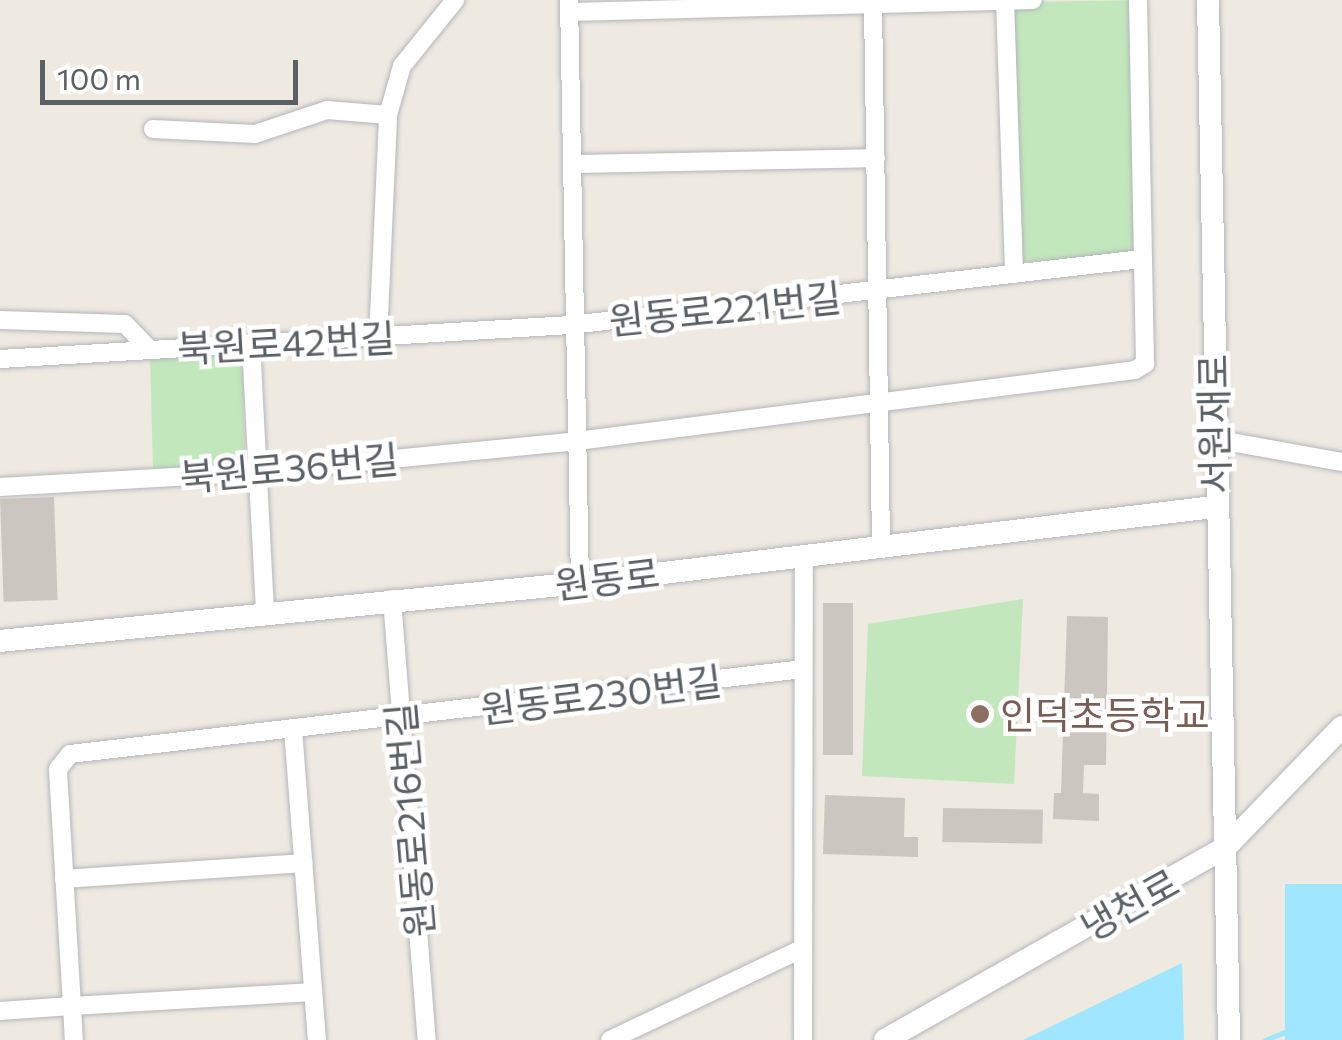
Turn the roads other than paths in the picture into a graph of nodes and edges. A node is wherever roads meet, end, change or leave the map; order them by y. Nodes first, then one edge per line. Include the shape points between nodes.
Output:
1 (455, 0) edge
2 (1005, 0) edge
3 (1033, 0) edge
4 (1138, 0) edge
5 (1208, 0) edge
6 (873, 4) junction
7 (570, 6) edge
8 (388, 115) junction
9 (153, 129) dead end
10 (876, 158) junction
11 (572, 164) junction
12 (1141, 259) junction
13 (1014, 274) junction
14 (879, 290) junction
15 (0, 320) edge
16 (571, 325) junction
17 (378, 339) junction
18 (251, 344) junction
19 (148, 348) junction
20 (0, 359) edge
21 (883, 401) junction
22 (1214, 439) junction
23 (577, 441) junction
24 (1342, 462) edge
25 (258, 472) junction
26 (0, 487) edge
27 (1214, 507) junction
28 (882, 544) junction
29 (804, 554) junction
30 (580, 583) junction
31 (392, 600) junction
32 (264, 615) junction
33 (0, 641) edge
34 (804, 669) junction
35 (400, 719) junction
36 (1342, 728) edge
37 (293, 729) junction
38 (1225, 848) junction
39 (303, 863) junction
40 (64, 879) junction
41 (802, 949) junction
42 (313, 992) junction
43 (72, 1006) junction
44 (0, 1011) edge
45 (74, 1040) edge
46 (317, 1040) edge
47 (427, 1040) edge
48 (610, 1040) edge
49 (804, 1040) edge
50 (885, 1040) edge
51 (1229, 1040) edge

1 - 8 street via 402,66
2 - 3 street, 원동로221번길
2 - 6 street, 원동로221번길
2 - 13 street
4 - 12 street
5 - 22 street, 서원재로
6 - 7 street, 원동로221번길
6 - 10 street
7 - 11 street, 원동로221번길
8 - 9 street via 327,110 255,134
8 - 17 street
10 - 11 street
10 - 14 street
11 - 16 street, 원동로221번길
12 - 13 street, 원동로221번길
12 - 21 street via 1145,364
13 - 14 street, 원동로221번길
14 - 16 street, 원동로221번길
14 - 21 street
15 - 19 street via 125,324
16 - 17 street, 북원로42번길
16 - 23 street, 원동로221번길
17 - 18 street, 북원로42번길
18 - 19 street, 북원로42번길
18 - 25 street
19 - 20 street, 북원로42번길
21 - 23 street
21 - 28 street
22 - 24 street
22 - 27 street, 서원재로
23 - 25 street, 북원로36번길
23 - 30 street, 원동로221번길
25 - 26 street, 북원로36번길
25 - 32 street
27 - 28 street, 원동로
27 - 38 street, 서원재로
28 - 29 street, 원동로
29 - 30 street, 원동로
29 - 34 street
30 - 31 street, 원동로
31 - 32 street, 원동로
31 - 35 street, 원동로216번길
32 - 33 street, 원동로
34 - 35 street, 원동로230번길
34 - 41 street
35 - 37 street, 원동로216번길
35 - 47 street, 원동로216번길
36 - 38 street, 냉천로
37 - 39 street
37 - 40 street, 원동로216번길 via 70,754 58,769
38 - 50 street, 냉천로
38 - 51 street, 서원재로
39 - 40 street
39 - 42 street
40 - 43 street, 원동로216번길
41 - 48 street
41 - 49 street
42 - 43 street
42 - 46 street
43 - 44 street
43 - 45 street, 원동로216번길

